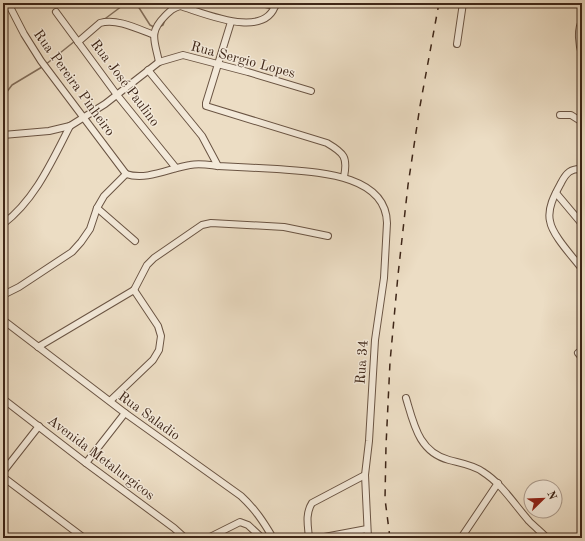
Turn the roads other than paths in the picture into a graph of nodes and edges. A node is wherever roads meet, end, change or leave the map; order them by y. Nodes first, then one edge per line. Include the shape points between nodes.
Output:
1 (8, 3) edge
2 (261, 3) edge
3 (463, 3) edge
4 (275, 4) edge
5 (182, 5) edge
6 (56, 12) dead end
7 (231, 22) junction
8 (581, 22) edge
9 (154, 35) junction
10 (76, 40) junction
11 (457, 44) dead end
12 (582, 55) edge
13 (159, 62) junction
14 (217, 64) junction
15 (148, 70) junction
16 (311, 91) dead end
17 (117, 95) junction
18 (560, 115) dead end
19 (84, 118) junction
20 (582, 122) edge
21 (70, 126) junction
22 (3, 135) edge
23 (218, 166) junction
24 (176, 168) junction
25 (582, 168) edge
26 (126, 174) junction
27 (344, 178) junction
28 (556, 193) junction
29 (97, 208) junction
30 (3, 224) edge
31 (582, 224) edge
32 (328, 236) dead end
33 (136, 241) dead end
34 (582, 269) edge
35 (134, 290) junction
36 (3, 295) edge
37 (3, 320) edge
38 (38, 347) junction
39 (582, 350) edge
40 (582, 358) edge
41 (406, 398) dead end
42 (3, 399) edge
43 (110, 401) junction
44 (125, 413) junction
45 (39, 426) junction
46 (86, 463) junction
47 (3, 472) edge
48 (365, 475) junction
49 (3, 477) edge
50 (498, 483) junction
51 (367, 529) junction
52 (330, 537) edge
53 (84, 538) edge
54 (185, 538) edge
55 (208, 538) edge
56 (262, 538) edge
57 (273, 538) edge
58 (310, 538) edge
59 (319, 538) edge
60 (368, 538) edge
61 (461, 538) edge
62 (547, 538) edge

1 - 19 street, Rua Pereira Pinheiro via 41,61
2 - 4 street
3 - 11 street
4 - 7 street via 265,18 258,21
5 - 7 street
5 - 9 street via 173,9 157,24
6 - 10 street, Rua José Paulino
7 - 14 street
8 - 12 street via 579,36
9 - 10 street via 126,24 104,22
9 - 13 street
10 - 17 street, Rua José Paulino
13 - 14 street, Rua Sergio Lopes via 183,55
13 - 15 street, Rua Sergio Lopes
14 - 16 street, Rua Sergio Lopes
14 - 27 street via 206,106 327,143 343,154 346,161
15 - 17 street, Rua Sergio Lopes
15 - 23 street via 202,136
17 - 19 street, Rua Sergio Lopes
17 - 24 street, Rua José Paulino
18 - 20 street via 571,115
19 - 21 street, Rua Sergio Lopes
19 - 26 street, Rua Pereira Pinheiro
21 - 22 street, Rua Sergio Lopes via 49,132
21 - 30 street via 26,203
23 - 24 street, Rua 34 via 203,164
23 - 27 street, Rua 34 via 323,173
24 - 26 street, Rua 34 via 138,177
25 - 28 street via 576,168 566,174
26 - 29 street via 104,196
27 - 48 street, Rua 34 via 380,198 387,214 384,278 375,340
28 - 31 street
28 - 34 street via 550,207 549,219 552,228
29 - 33 street
29 - 36 street via 90,229 72,252
32 - 35 street via 284,227 211,223 202,225 154,258 147,265
35 - 38 street
35 - 43 street via 158,326 161,336 159,350 153,360
37 - 38 street, Rua Saladio
38 - 43 street, Rua Saladio
39 - 40 street via 578,353
41 - 50 street via 422,442 432,453 479,469
42 - 45 street, Avenida Metalurgicos
43 - 44 street, Rua Saladio
44 - 46 street
44 - 57 street, Rua Saladio via 252,506
45 - 46 street, Avenida Metalurgicos
45 - 47 street
46 - 54 street, Avenida Metalurgicos
48 - 51 street, Rua 34
48 - 58 street via 312,503 307,515
49 - 53 street
50 - 61 street
50 - 62 street
51 - 52 street
51 - 60 street
52 - 59 street
55 - 56 street via 240,522 248,525

